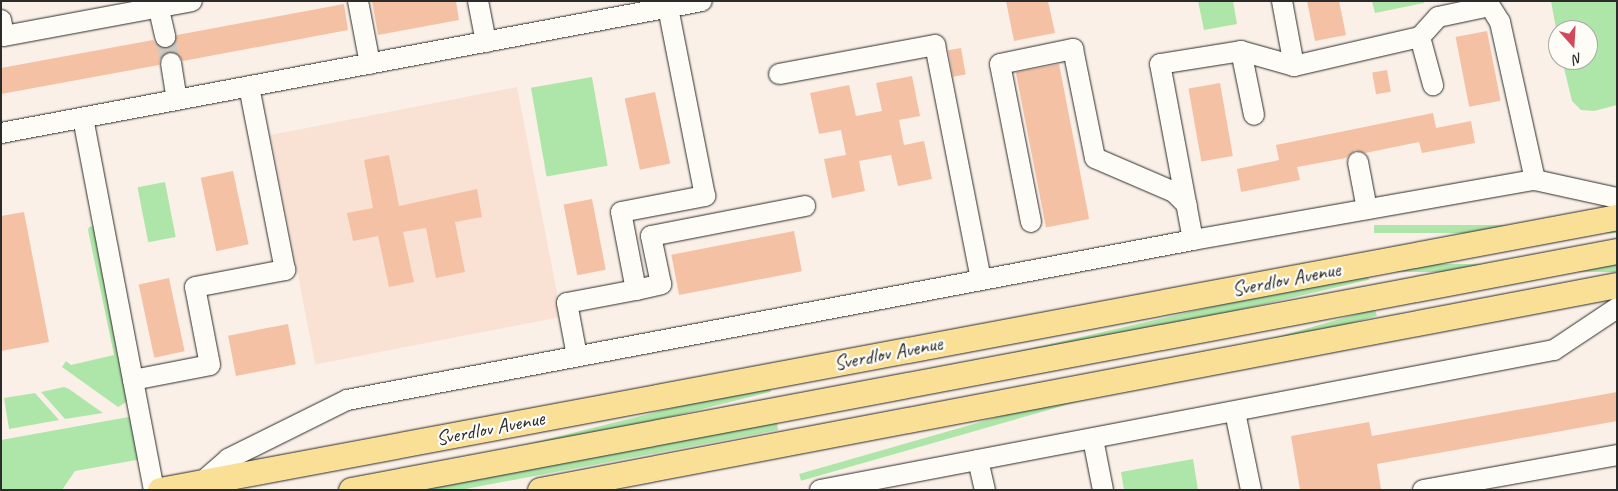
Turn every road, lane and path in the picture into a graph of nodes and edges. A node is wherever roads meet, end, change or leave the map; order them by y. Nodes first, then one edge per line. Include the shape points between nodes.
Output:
1 (192, 1) edge
2 (358, 1) edge
3 (478, 1) edge
4 (702, 1) edge
5 (1282, 1) edge
6 (1492, 3) edge
7 (158, 4) edge
8 (668, 8) junction
9 (1, 20) edge
10 (166, 37) tunnel mouth
11 (1420, 37) junction
12 (486, 42) junction
13 (1241, 51) junction
14 (171, 63) tunnel mouth
15 (370, 64) junction
16 (1294, 66) junction
17 (779, 74) dead end
18 (1433, 85) dead end
19 (249, 87) junction
20 (178, 100) junction
21 (1254, 115) dead end
22 (83, 118) junction
23 (1, 133) edge
24 (1358, 162) dead end
25 (1535, 180) junction
26 (1617, 198) edge
27 (1187, 205) junction
28 (805, 206) dead end
29 (1367, 209) junction
30 (1617, 217) edge
31 (1031, 222) dead end
32 (1193, 240) junction
33 (1617, 251) edge
34 (981, 280) junction
35 (1617, 285) edge
36 (636, 290) junction
37 (1617, 308) edge
38 (578, 356) junction
39 (133, 380) junction
40 (1235, 412) junction
41 (1093, 439) junction
42 (1617, 455) edge
43 (978, 460) junction
44 (202, 482) junction
45 (832, 489) edge
46 (154, 490) edge
47 (160, 490) edge
48 (351, 490) edge
49 (540, 490) edge
50 (985, 490) edge
51 (1103, 490) edge
52 (1250, 490) edge
53 (1423, 490) edge

1 - 7 street
2 - 15 street
3 - 12 street
4 - 8 street
5 - 16 street
6 - 11 street via 1438,17
6 - 25 street via 1500,22
7 - 9 street via 4,36
7 - 10 street
8 - 12 street
8 - 36 street via 705,196 621,212
11 - 16 street
11 - 18 street
12 - 15 street
13 - 16 street
13 - 21 street
13 - 27 street via 1160,64
14 - 20 street
15 - 19 street
17 - 34 street via 935,45
19 - 20 street
19 - 39 street via 285,270 195,288 210,365
20 - 22 street
22 - 23 street
22 - 39 street
24 - 29 street
25 - 26 street
25 - 29 street
27 - 31 street via 1174,192 1095,158 1073,49 1000,64
27 - 32 street
28 - 36 street via 651,236 661,284
29 - 32 street
30 - 44 main road, Sverdlov Avenue
32 - 34 street
33 - 48 main road, Sverdlov Avenue
34 - 38 street
35 - 49 main road
36 - 38 street via 567,303
37 - 40 street via 1554,350
38 - 44 street via 347,400 228,459
39 - 46 street
40 - 41 street
40 - 52 street
41 - 43 street
41 - 51 street
42 - 53 street
43 - 45 street
43 - 50 street
44 - 47 main road, Sverdlov Avenue

